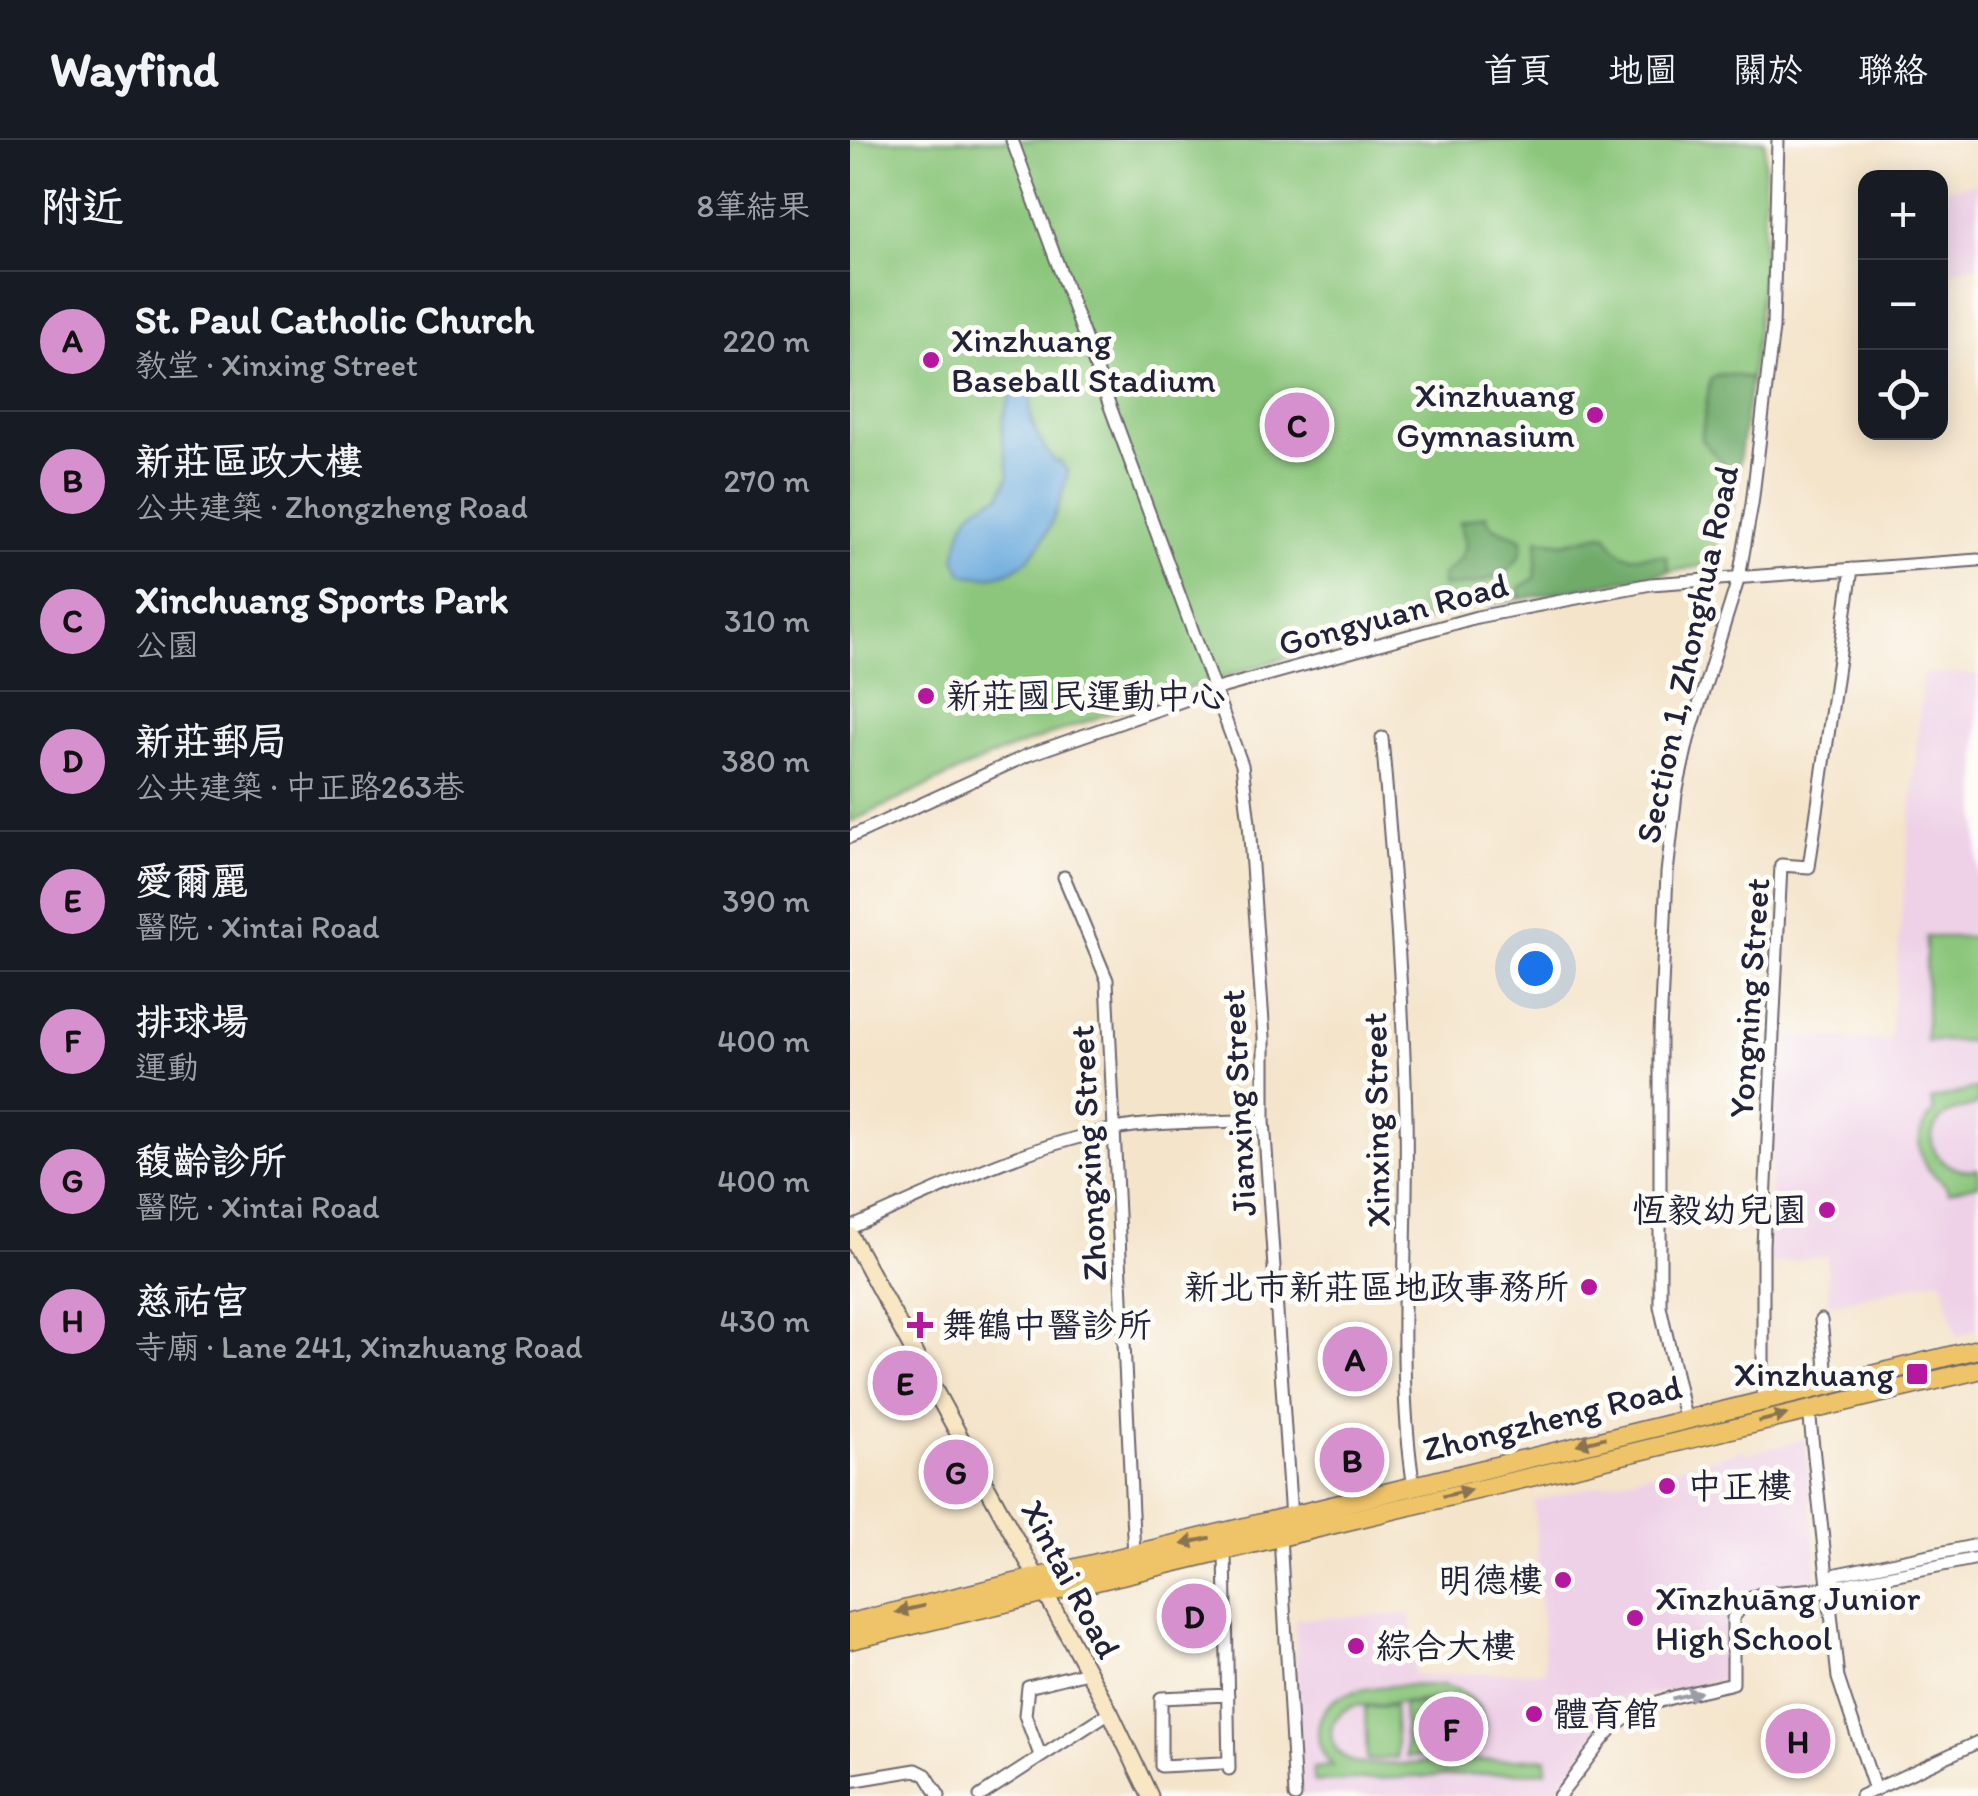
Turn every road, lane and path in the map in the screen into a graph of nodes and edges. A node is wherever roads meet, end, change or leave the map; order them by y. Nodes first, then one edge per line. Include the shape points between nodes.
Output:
1 (1012, 140) edge
2 (1778, 140) edge
3 (1978, 560) edge
4 (1852, 569) junction
5 (1739, 577) junction
6 (1214, 690) junction
7 (1382, 738) dead end
8 (850, 837) edge
9 (1064, 877) dead end
10 (1264, 1120) junction
11 (1115, 1129) junction
12 (850, 1232) edge
13 (1821, 1320) dead end
14 (1978, 1349) edge
15 (1978, 1370) edge
16 (1828, 1385) junction
17 (1763, 1400) junction
18 (1809, 1410) junction
19 (1685, 1418) junction
20 (1416, 1494) junction
21 (1291, 1518) junction
22 (1280, 1536) junction
23 (1978, 1545) edge
24 (1225, 1552) junction
25 (1134, 1556) junction
26 (1978, 1558) edge
27 (1041, 1587) junction
28 (1827, 1588) junction
29 (850, 1624) edge
30 (850, 1640) edge
31 (1087, 1672) junction
32 (1228, 1695) junction
33 (1110, 1712) junction
34 (1978, 1742) edge
35 (1040, 1755) junction
36 (850, 1781) edge
37 (998, 1783) junction
38 (1874, 1790) junction
39 (939, 1796) edge
40 (980, 1796) edge
41 (1006, 1796) edge
42 (1150, 1796) edge
43 (1294, 1796) edge
44 (1559, 1796) edge
45 (1860, 1796) edge

1 - 6 street, Jianxing Street
2 - 5 street, Section 1, Zhonghua Road via 1770,366
3 - 4 street, Gongyuan Road
4 - 5 street, Gongyuan Road
4 - 17 street, Yongning Street via 1809,866 1781,865
5 - 6 street, Gongyuan Road via 1650,584 1477,617
5 - 19 street, Section 1, Zhonghua Road via 1688,740 1666,885 1660,1306
6 - 8 street, Gongyuan Road via 1028,755
6 - 10 street, Jianxing Street via 1242,765 1249,823
7 - 20 street, Xinxing Street via 1405,1048 1408,1440
9 - 11 street, Zhongxing Street via 1106,980
10 - 11 street
10 - 21 street, Jianxing Street
11 - 12 street via 1028,1153
11 - 25 street, Zhongxing Street
12 - 27 main road, Xintai Road
13 - 16 street
14 - 16 main road, Zhongzheng Road
15 - 18 main road, Zhongzheng Road
16 - 17 main road, Zhongzheng Road
17 - 19 main road, Zhongzheng Road
20 -> 18 main road, Zhongzheng Road
18 - 28 street
19 -> 20 main road, Zhongzheng Road
20 - 21 main road, Zhongzheng Road
20 - 22 main road, Zhongzheng Road
21 -> 25 main road, Zhongzheng Road
22 - 24 main road, Zhongzheng Road
22 - 43 street
23 - 28 street via 1837,1574
24 - 27 main road, Zhongzheng Road
24 - 32 street
25 - 27 main road, Zhongzheng Road
26 - 28 street
27 -> 29 main road, Zhongzheng Road
27 - 30 main road, Zhongzheng Road
27 - 31 main road, Xintai Road
28 - 38 street via 1838,1678
44 -> 28 street via 1629,1715 1733,1683 1733,1618 1746,1600
31 - 33 main road, Xintai Road
31 - 35 street via 1028,1688 1025,1715
32 - 32 street via 1226,1766 1161,1766 1161,1698
33 - 35 street
33 - 42 main road, Xintai Road
34 - 38 street
35 - 37 street
36 - 39 street via 916,1770
37 - 40 street
37 - 41 street
38 - 45 street

